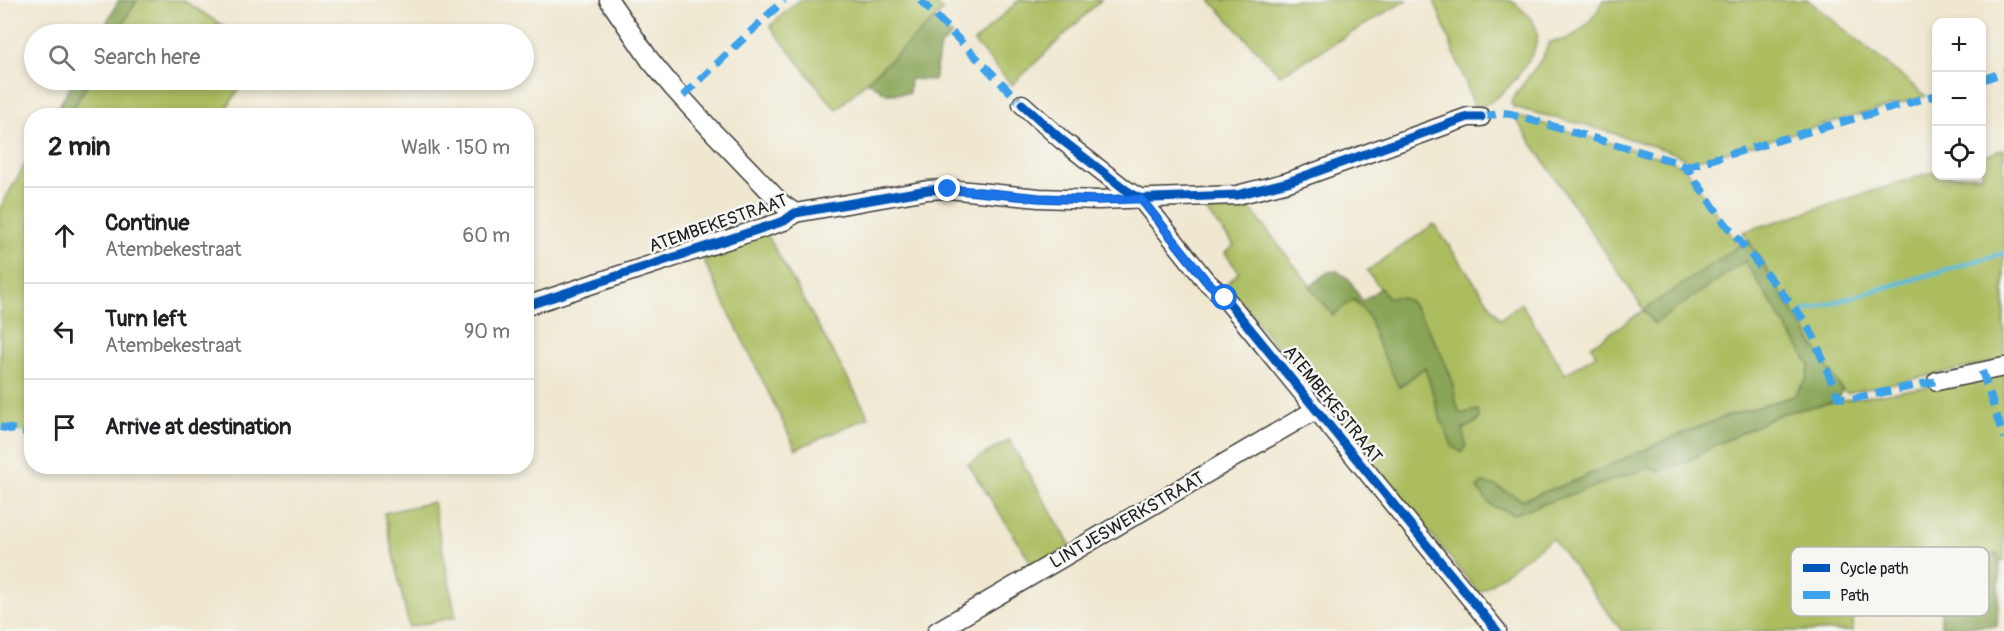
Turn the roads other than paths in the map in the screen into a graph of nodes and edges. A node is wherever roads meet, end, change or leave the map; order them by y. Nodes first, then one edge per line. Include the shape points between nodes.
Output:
1 (609, 0) edge
2 (1022, 104) dead end
3 (1481, 117) dead end
4 (1141, 199) junction
5 (795, 213) junction
6 (534, 303) edge
7 (2004, 367) edge
8 (1936, 381) dead end
9 (1317, 409) junction
10 (937, 631) edge
11 (1497, 631) edge

1 - 5 street, ATEMBEKESTRAAT via 674,88 782,204
2 - 4 street, ATEMBEKESTRAAT via 1062,140
3 - 4 street, ATEMBEKESTRAAT via 1468,117 1288,182 1237,195
4 - 5 street, ATEMBEKESTRAAT via 1039,198 948,189
4 - 9 street, ATEMBEKESTRAAT
5 - 6 street, ATEMBEKESTRAAT via 784,220
7 - 8 street
9 - 10 street, LINTJESWERKSTRAAT
9 - 11 street, ATEMBEKESTRAAT

